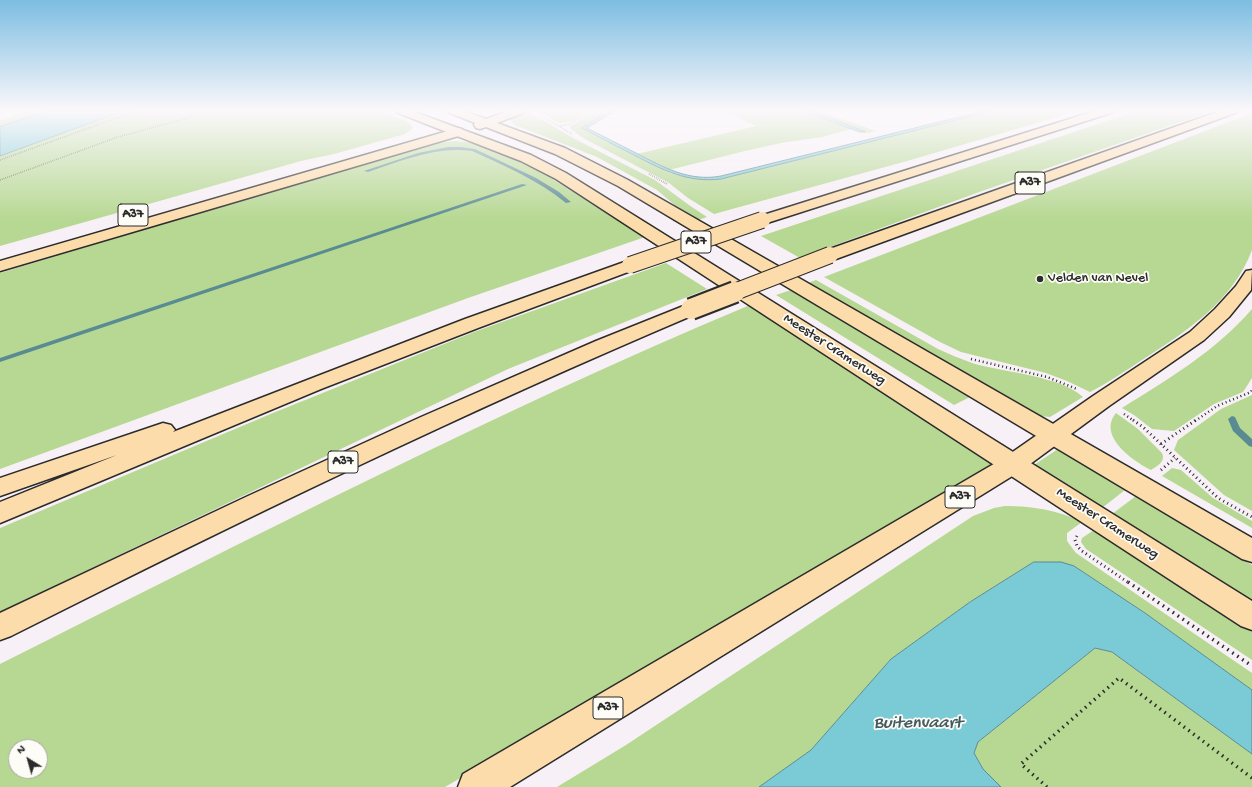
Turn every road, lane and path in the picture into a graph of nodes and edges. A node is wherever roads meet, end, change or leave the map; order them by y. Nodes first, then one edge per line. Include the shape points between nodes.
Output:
1 (34, 148) edge
2 (89, 148) edge
3 (384, 148) edge
4 (390, 148) edge
5 (500, 148) edge
6 (551, 148) edge
7 (991, 148) edge
8 (1129, 148) edge
9 (0, 160) edge
10 (646, 172) dead end
11 (0, 180) edge
12 (671, 188) dead end
13 (0, 253) edge
14 (0, 266) edge
15 (1252, 275) edge
16 (433, 337) junction
17 (970, 359) dead end
18 (1252, 390) edge
19 (1101, 401) junction
20 (1053, 436) junction
21 (1161, 444) junction
22 (1013, 464) junction
23 (0, 487) edge
24 (0, 513) edge
25 (1252, 517) edge
26 (1252, 551) edge
27 (1252, 617) edge
28 (0, 627) edge
29 (1252, 778) edge
30 (476, 787) edge
31 (1047, 787) edge

1 - 9 path
2 - 11 path
3 - 13 main road, A37
4 - 14 main road, A37
5 - 22 main road, Meester Cramerweg via 561,176
6 - 20 main road via 599,170 693,223
7 - 16 main road, A37, bridge via 762,220
8 - 28 main road, A37, bridge via 830,255 608,343 348,459
10 - 12 path
15 - 19 main road, A37 via 1222,313 1197,336
16 - 23 main road, A37
16 - 24 main road, A37
17 - 19 path via 1056,379
18 - 21 path via 1217,406
19 - 20 main road, A37
19 - 21 path via 1128,416
20 - 22 main road, A37
20 - 26 main road
21 - 25 path via 1218,498
22 - 27 main road, Meester Cramerweg
22 - 30 main road, A37
29 - 31 path via 1119,678 1021,764

